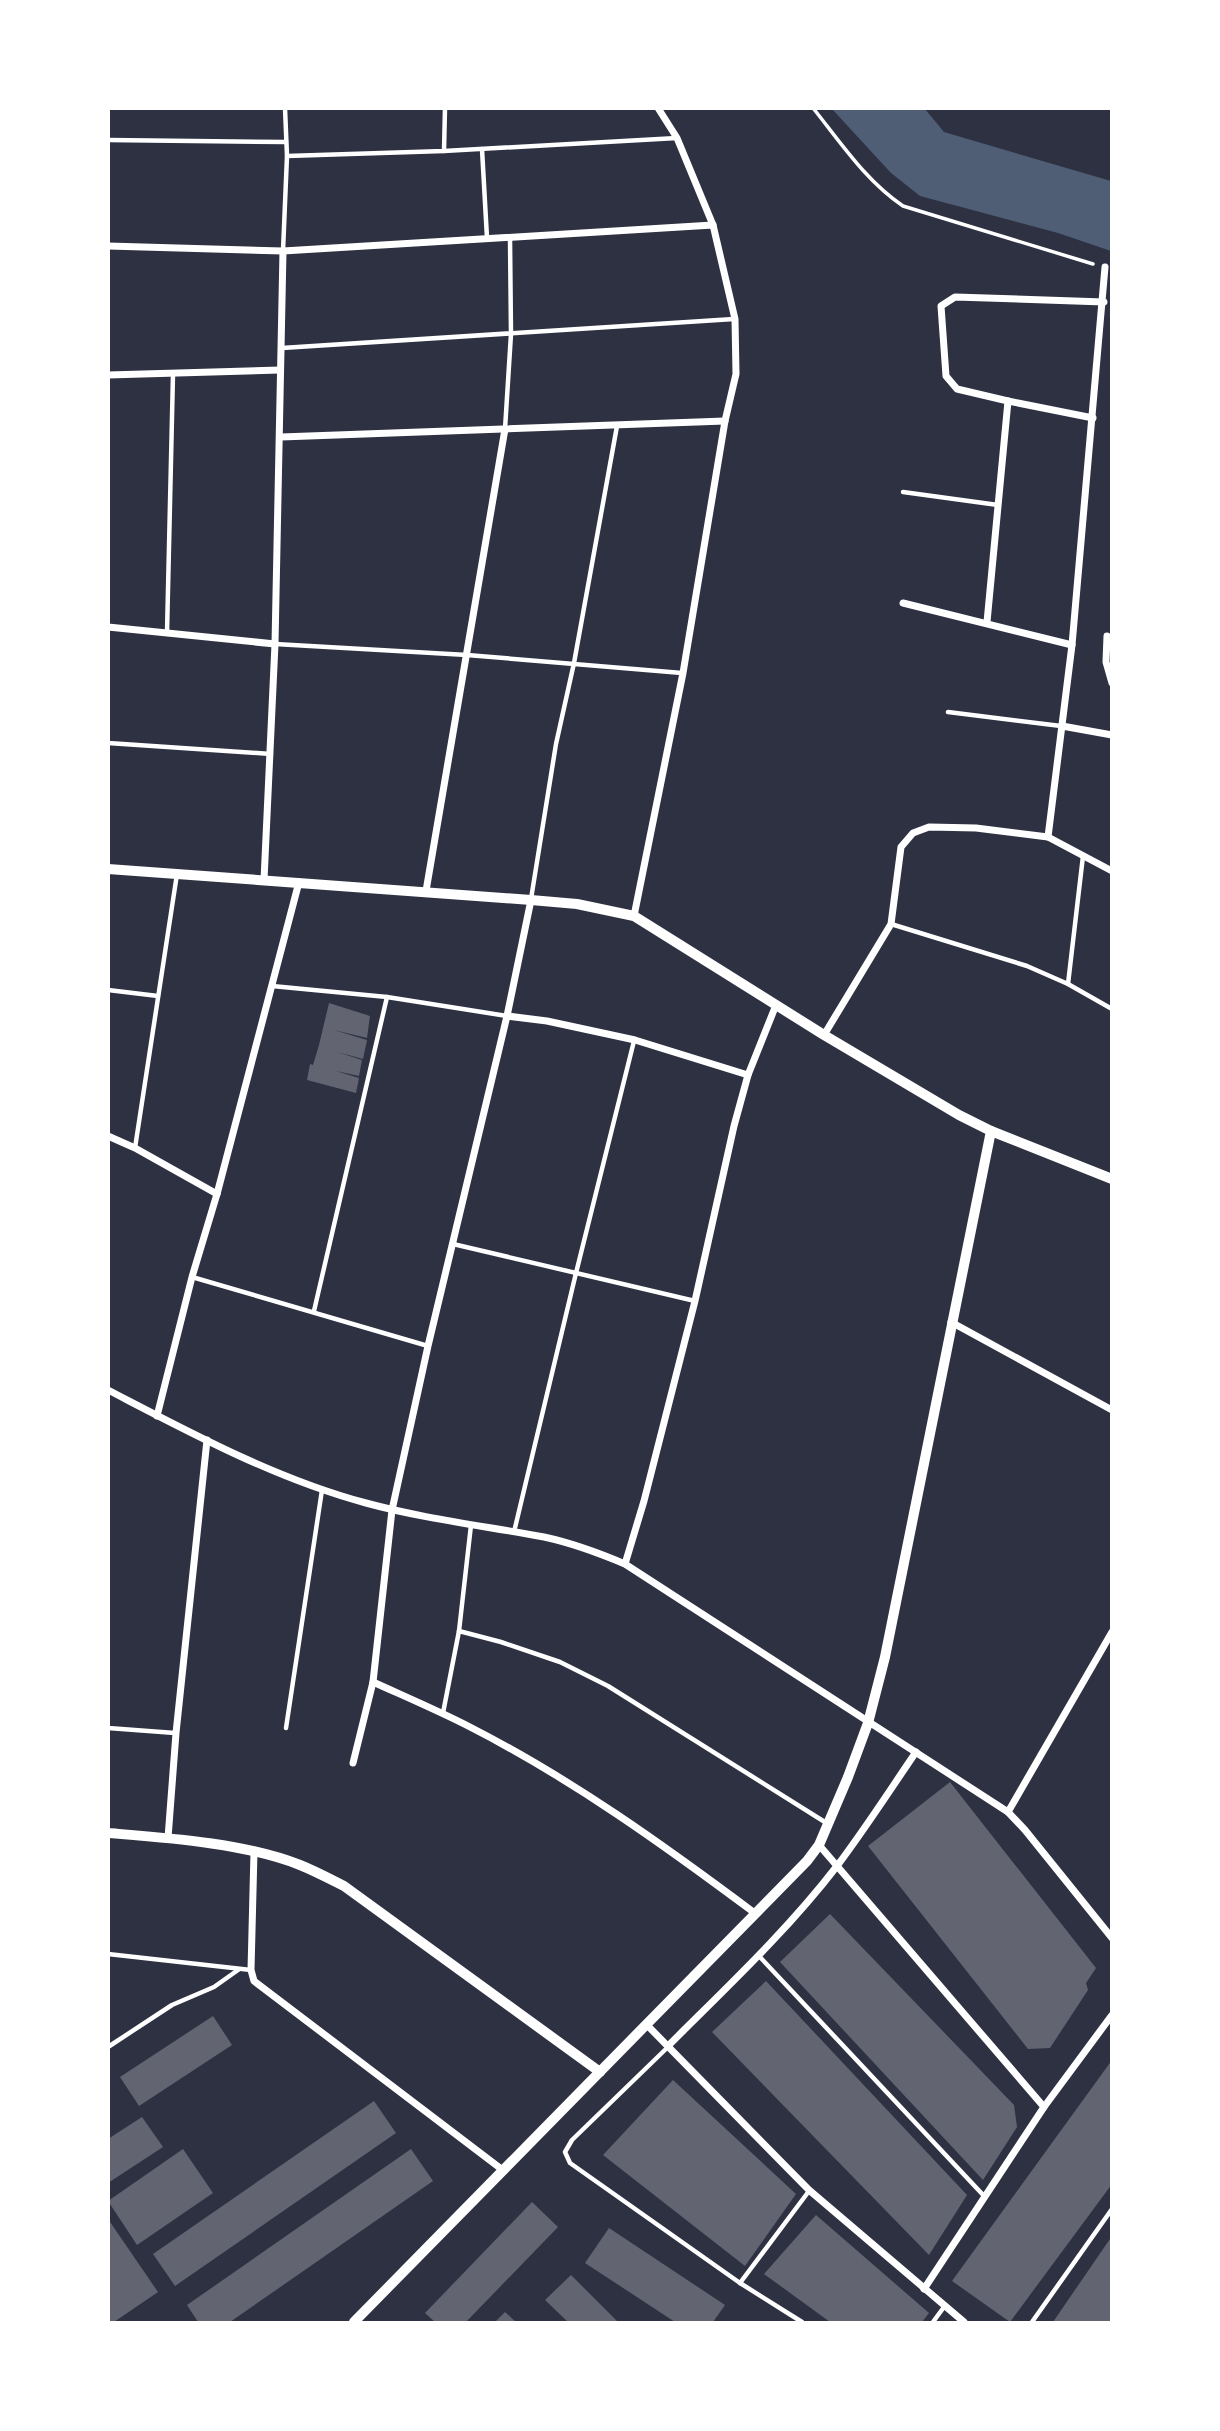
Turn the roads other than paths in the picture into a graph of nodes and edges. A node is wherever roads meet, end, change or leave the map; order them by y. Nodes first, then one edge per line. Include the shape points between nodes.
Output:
1 (285, 108) edge
2 (445, 108) edge
3 (658, 108) edge
4 (677, 138) junction
5 (108, 140) edge
6 (286, 142) junction
7 (482, 149) junction
8 (444, 151) junction
9 (287, 156) junction
10 (713, 225) junction
11 (510, 237) junction
12 (487, 238) junction
13 (108, 246) edge
14 (283, 251) junction
15 (1105, 267) road end
16 (1104, 302) junction
17 (735, 319) junction
18 (511, 334) junction
19 (282, 348) junction
20 (280, 370) junction
21 (173, 373) junction
22 (108, 375) edge
23 (1007, 401) junction
24 (1093, 418) junction
25 (725, 421) junction
26 (617, 425) junction
27 (505, 429) junction
28 (281, 437) junction
29 (903, 492) dead end
30 (998, 505) junction
31 (903, 603) dead end
32 (987, 622) junction
33 (108, 627) edge
34 (167, 633) junction
35 (1107, 636) dead end
36 (275, 644) junction
37 (1072, 645) junction
38 (467, 655) junction
39 (574, 663) junction
40 (683, 673) junction
41 (1111, 683) edge
42 (948, 712) dead end
43 (1062, 726) junction
44 (1111, 736) edge
45 (108, 743) edge
46 (271, 754) junction
47 (1048, 837) junction
48 (1083, 856) junction
49 (108, 869) edge
50 (1111, 871) edge
51 (178, 874) junction
52 (264, 880) junction
53 (299, 882) junction
54 (426, 891) junction
55 (531, 900) junction
56 (634, 916) junction
57 (891, 924) junction
58 (1068, 984) junction
59 (272, 986) junction
60 (108, 990) edge
61 (158, 996) junction
62 (387, 998) junction
63 (776, 1006) junction
64 (1111, 1009) edge
65 (507, 1016) junction
66 (824, 1035) junction
67 (635, 1040) junction
68 (748, 1075) junction
69 (990, 1131) junction
70 (108, 1136) edge
71 (135, 1148) junction
72 (1111, 1179) edge
73 (216, 1194) junction
74 (453, 1244) junction
75 (576, 1273) junction
76 (192, 1277) junction
77 (695, 1301) junction
78 (314, 1311) junction
79 (951, 1322) junction
80 (428, 1346) junction
81 (108, 1390) edge
82 (1111, 1410) edge
83 (157, 1416) junction
84 (207, 1440) junction
85 (322, 1489) junction
86 (392, 1510) junction
87 (471, 1524) junction
88 (514, 1532) junction
89 (625, 1564) junction
90 (459, 1631) junction
91 (1111, 1632) edge
92 (373, 1682) junction
93 (443, 1714) junction
94 (868, 1723) junction
95 (108, 1728) edge
96 (286, 1728) dead end
97 (176, 1733) junction
98 (916, 1752) junction
99 (353, 1763) dead end
100 (1008, 1812) junction
101 (829, 1824) junction
102 (108, 1833) edge
103 (168, 1838) junction
104 (819, 1845) junction
105 (254, 1852) junction
106 (838, 1865) junction
107 (756, 1914) junction
108 (1111, 1938) edge
109 (108, 1954) edge
110 (759, 1956) junction
111 (237, 1970) junction
112 (251, 1970) junction
113 (1111, 2015) edge
114 (646, 2024) junction
115 (669, 2045) junction
116 (108, 2047) edge
117 (600, 2072) junction
118 (1044, 2107) junction
119 (505, 2171) junction
120 (809, 2190) junction
121 (985, 2197) junction
122 (1111, 2209) edge
123 (740, 2283) junction
124 (924, 2289) junction
125 (944, 2307) junction
126 (354, 2322) edge
127 (803, 2322) edge
128 (933, 2322) edge
129 (964, 2322) edge
130 (1032, 2322) edge

1 - 6 lane
2 - 8 lane
3 - 4 street
4 - 7 lane
4 - 10 street
5 - 6 lane
6 - 9 lane
7 - 8 lane
7 - 12 lane
8 - 9 lane
9 - 14 lane
10 - 11 street
10 - 17 street
11 - 12 street
11 - 18 lane
12 - 14 street
13 - 14 street
14 - 19 street
15 - 16 street
16 - 23 street via 955,297 941,306 946,376 952,385
16 - 24 street
17 - 18 lane
17 - 25 street via 736,374
18 - 19 lane
18 - 27 lane
19 - 20 street
20 - 21 street
20 - 28 street
21 - 22 street
21 - 34 lane
23 - 24 street
23 - 30 street
24 - 37 street
25 - 26 street
25 - 40 street
26 - 27 street
26 - 39 lane
27 - 28 street
27 - 38 street
28 - 36 street
29 - 30 lane
30 - 32 street
31 - 32 street
32 - 37 street
33 - 34 street
34 - 36 street
35 - 41 street
36 - 38 lane
36 - 46 street
37 - 43 street
38 - 39 lane
38 - 54 street
39 - 40 lane
39 - 55 lane
40 - 56 street
42 - 43 lane
43 - 44 street
43 - 47 street
45 - 46 lane
46 - 52 street
47 - 48 street
47 - 57 street via 976,828 929,827 914,833 901,846
48 - 50 street
48 - 58 lane
49 - 51 street
51 - 52 street
51 - 61 lane
52 - 53 street
53 - 54 street
53 - 59 street
54 - 55 street
55 - 56 street
55 - 65 street
56 - 63 street
57 - 58 lane via 1027,966
57 - 66 street
58 - 64 lane
59 - 62 lane
59 - 73 street
60 - 61 lane
61 - 71 lane
62 - 65 lane
62 - 78 lane
63 - 66 street
63 - 68 street
65 - 67 street
65 - 74 street
66 - 69 street
67 - 68 street
67 - 75 lane
68 - 77 street
69 - 72 street
69 - 79 street
70 - 71 street
71 - 73 street
73 - 76 street
74 - 75 lane
74 - 80 street
75 - 77 lane
75 - 88 lane
76 - 78 lane
76 - 83 street
77 - 89 street
78 - 80 lane
79 - 82 street
79 - 94 street
80 - 86 street
81 - 83 street
83 - 84 street
84 - 85 street
84 - 97 street
85 - 86 street
85 - 96 lane
86 - 87 street
86 - 92 street
87 - 88 street
87 - 90 lane
88 - 89 street via 590,1550
89 - 94 street
90 - 93 lane
90 - 101 lane via 559,1662 608,1686
91 - 100 street
92 - 93 street
92 - 99 street
93 - 107 street via 584,1793
94 - 98 street
94 - 101 street
95 - 97 lane
97 - 103 street
98 - 100 street
98 - 106 street
100 - 108 street
101 - 104 street
102 - 103 street
103 - 105 street
104 - 106 street
104 - 107 street
105 - 112 street
105 - 117 street via 300,1865 345,1886
106 - 110 street
106 - 118 street
107 - 114 street
109 - 111 lane
110 - 115 street
110 - 121 lane
111 - 112 lane
111 - 116 lane
112 - 119 street via 258,1986
113 - 118 street
114 - 115 street
114 - 117 street
115 - 120 street
115 - 123 lane via 565,2152 570,2163
117 - 119 street
118 - 121 street
119 - 126 street
120 - 123 lane
120 - 124 street
121 - 124 street
122 - 130 lane
123 - 127 lane
124 - 125 street
125 - 128 lane
125 - 129 street

